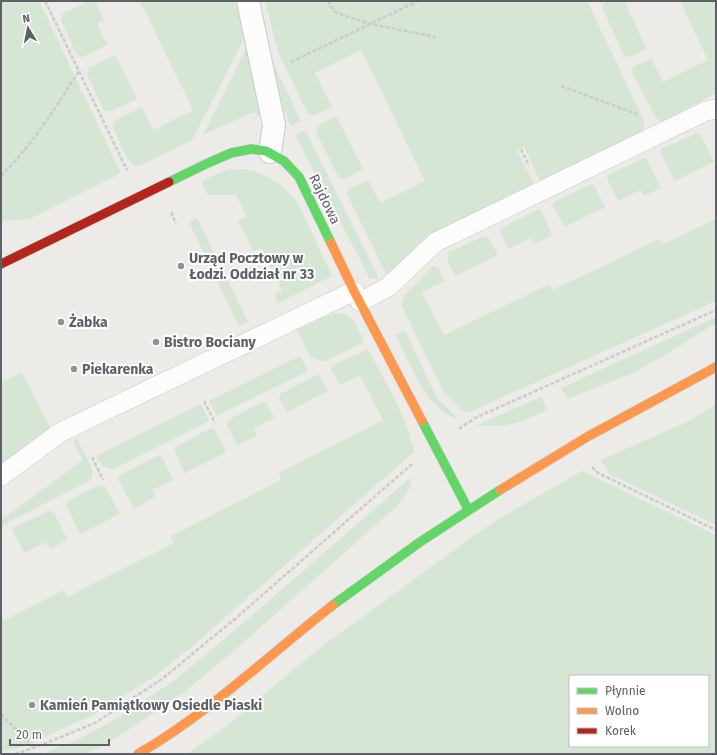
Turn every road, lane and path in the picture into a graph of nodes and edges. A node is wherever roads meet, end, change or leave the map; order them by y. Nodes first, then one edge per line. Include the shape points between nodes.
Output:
1 (45, 1) edge
2 (248, 1) edge
3 (328, 1) edge
4 (418, 1) edge
5 (370, 24) junction
6 (436, 37) dead end
7 (286, 64) dead end
8 (79, 71) junction
9 (561, 86) dead end
10 (716, 109) edge
11 (641, 116) dead end
12 (270, 152) junction
13 (1, 176) edge
14 (130, 176) dead end
15 (1, 264) edge
16 (357, 296) junction
17 (716, 310) edge
18 (716, 367) edge
19 (204, 401) dead end
20 (215, 423) dead end
21 (436, 447) junction
22 (92, 457) dead end
23 (591, 466) dead end
24 (1, 476) edge
25 (103, 480) dead end
26 (468, 509) junction
27 (716, 530) edge
28 (1, 714) edge
29 (34, 748) junction
30 (14, 754) edge
31 (138, 754) edge

1 - 8 path
2 - 12 street via 274,125
3 - 5 path via 335,12
4 - 5 path
5 - 6 path
5 - 7 path
8 - 13 path via 15,162
8 - 14 path
9 - 11 path
10 - 16 lane via 706,111 436,242 388,287
12 - 15 street, Rajdowa via 252,149 230,154
12 - 16 street, Rajdowa via 279,157 299,177
16 - 21 street, Rajdowa
16 - 24 lane via 61,432
17 - 21 path via 474,418
18 - 26 street via 579,442
19 - 20 path
21 - 26 street, Rajdowa
21 - 29 path via 388,484 236,618 162,679 95,723
22 - 25 path
23 - 27 path via 598,473
26 - 31 street via 374,574 189,721
28 - 29 path
29 - 30 path

